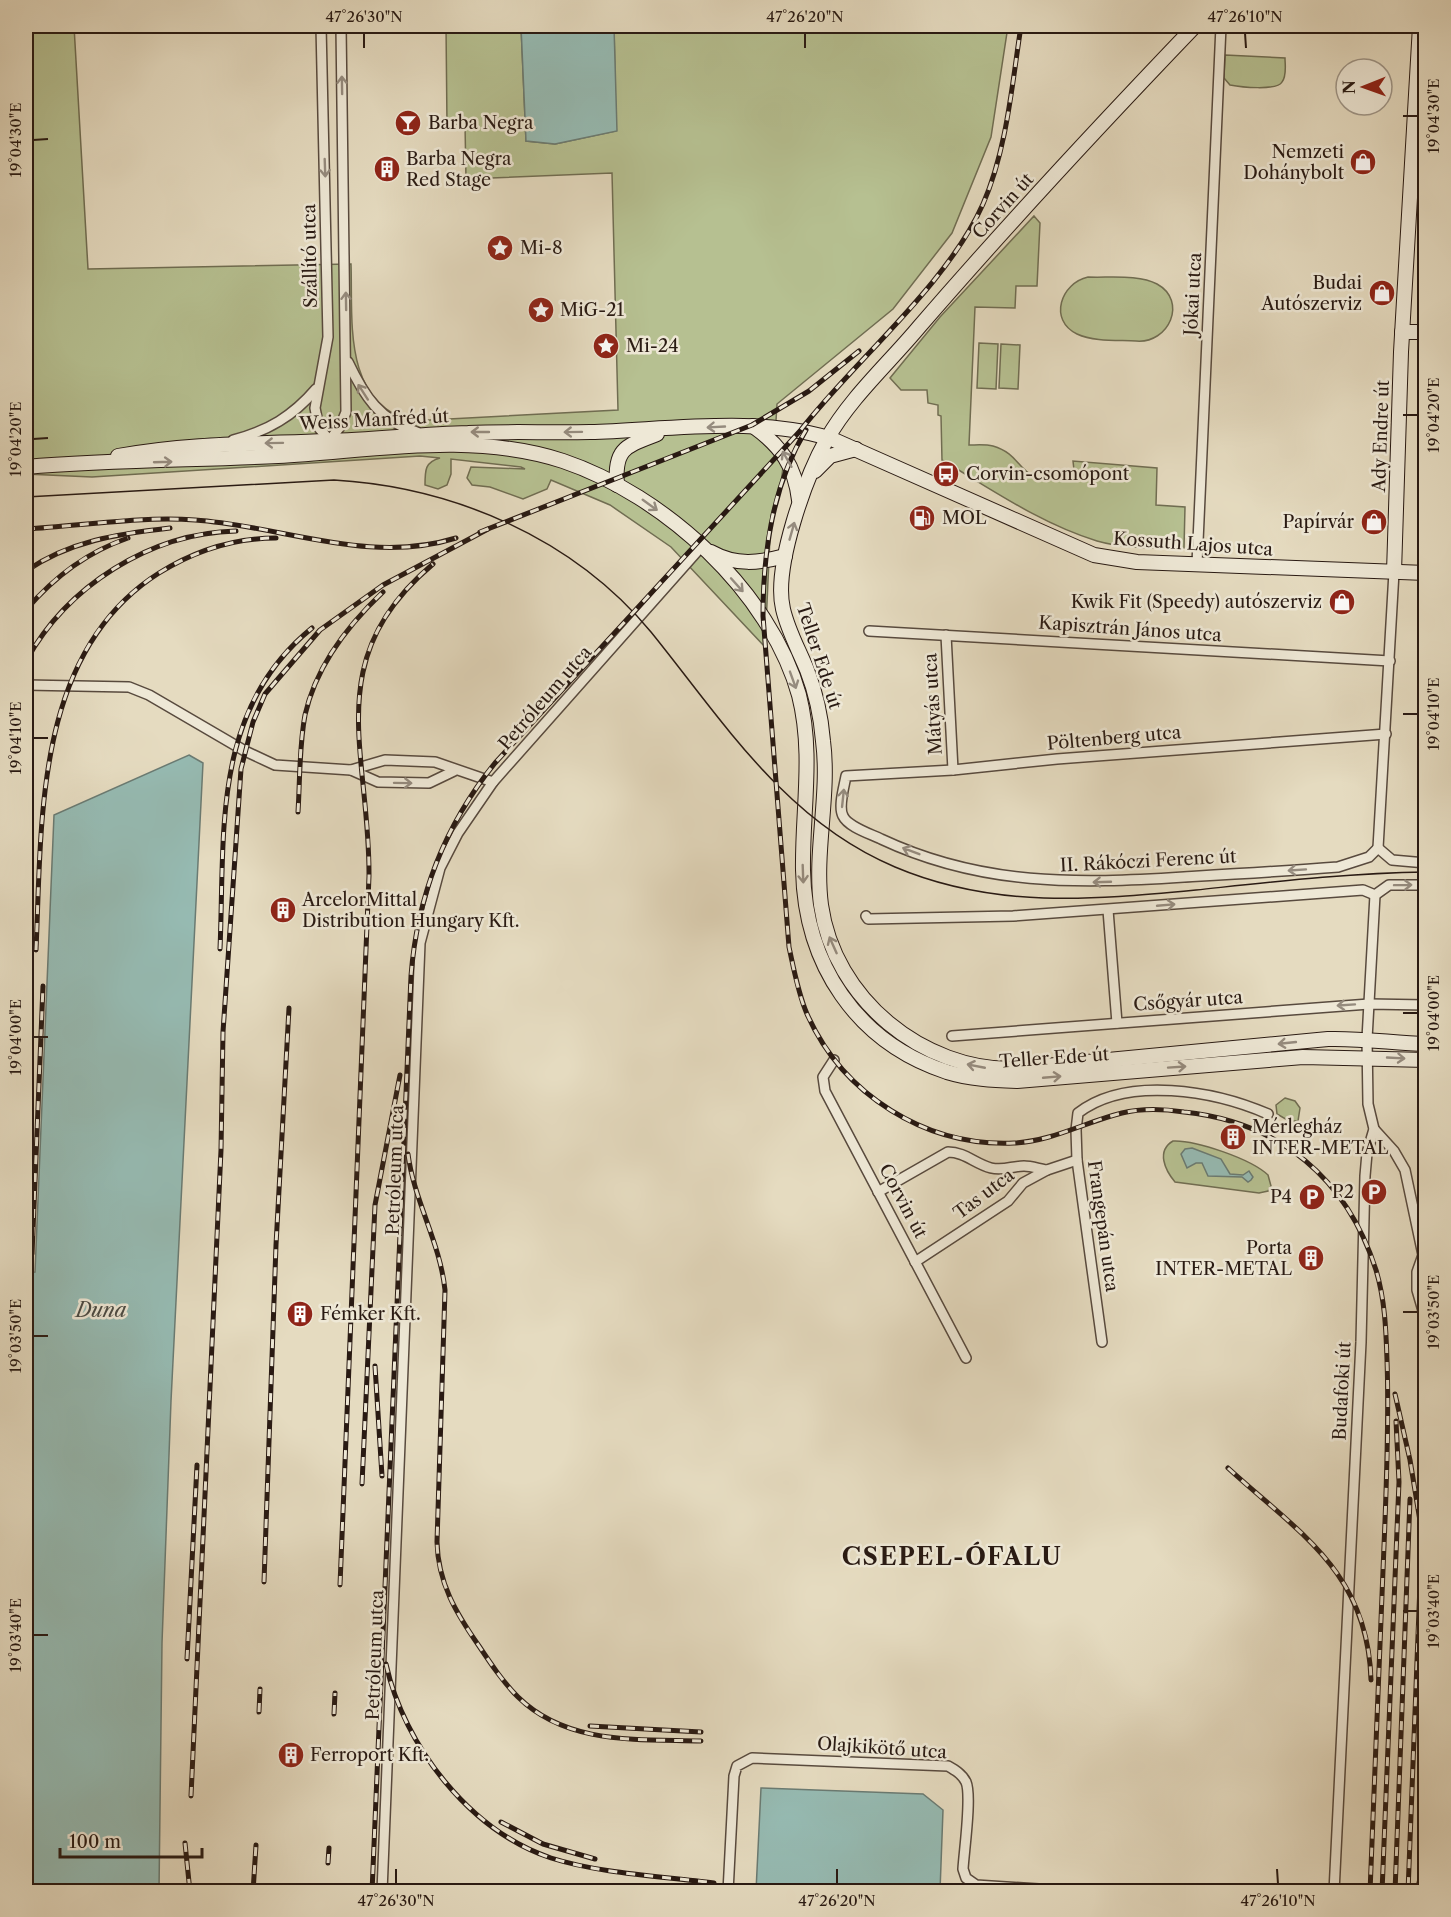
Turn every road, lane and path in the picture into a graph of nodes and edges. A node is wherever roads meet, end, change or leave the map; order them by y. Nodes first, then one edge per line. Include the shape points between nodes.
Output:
1 (321, 26) edge
2 (341, 26) edge
3 (1195, 26) edge
4 (1221, 26) edge
5 (1420, 26) edge
6 (323, 123) junction
7 (343, 123) junction
8 (327, 259) junction
9 (345, 259) junction
10 (1402, 332) junction
11 (1425, 332) edge
12 (347, 360) junction
13 (318, 387) junction
14 (843, 415) junction
15 (752, 425) junction
16 (667, 430) junction
17 (805, 432) junction
18 (425, 435) junction
19 (828, 437) junction
20 (330, 441) junction
21 (219, 444) junction
22 (856, 449) junction
23 (348, 451) junction
24 (305, 455) junction
25 (84, 462) junction
26 (26, 467) edge
27 (807, 483) junction
28 (617, 484) junction
29 (800, 505) junction
30 (702, 546) junction
31 (785, 556) junction
32 (1197, 564) junction
33 (1394, 572) junction
34 (1425, 573) edge
35 (869, 631) dead end
36 (946, 635) junction
37 (1390, 661) junction
38 (26, 685) edge
39 (1386, 734) junction
40 (351, 770) junction
41 (953, 770) junction
42 (453, 771) junction
43 (846, 776) joint
44 (493, 782) junction
45 (1378, 848) junction
46 (1425, 863) edge
47 (1425, 885) edge
48 (1375, 895) junction
49 (1108, 910) junction
50 (866, 916) dead end
51 (1369, 1004) junction
52 (1425, 1005) edge
53 (1118, 1023) junction
54 (952, 1036) dead end
55 (1367, 1039) junction
56 (1425, 1044) edge
57 (1367, 1057) junction
58 (834, 1060) dead end
59 (1425, 1060) edge
60 (1268, 1114) dead end
61 (1374, 1129) junction
62 (1077, 1160) junction
63 (1047, 1170) junction
64 (878, 1192) junction
65 (1424, 1255) edge
66 (915, 1262) junction
67 (1425, 1321) edge
68 (1102, 1342) dead end
69 (966, 1358) dead end
70 (382, 1892) edge
71 (728, 1892) edge
72 (1085, 1892) edge
73 (1334, 1892) edge

1 - 6 street, Szállító utca
7 -> 2 street, Szállító utca
3 - 14 main road, Corvin út via 955,286
4 - 32 street, Jókai utca
5 - 10 main road, Ady Endre út
6 - 7 street
6 -> 8 street, Szállító utca
7 - 9 street, Szállító utca
8 - 9 street
8 - 13 street, Szállító utca via 328,337
12 -> 9 street, Szállító utca
10 - 11 main road
10 - 33 main road, Ady Endre út
18 -> 12 street, Szállító utca via 382,416 360,388
12 - 20 street, Szállító utca via 346,412
13 - 20 street, Szállító utca via 316,418
13 - 21 street via 283,422
14 - 17 main road via 826,426
14 - 19 main road
14 - 22 main road via 845,436
15 -> 16 main road, Weiss Manfréd út
15 - 17 main road, Weiss Manfréd út
29 -> 15 main road via 795,473 782,450
16 -> 18 main road, Weiss Manfréd út
16 - 28 main road, Weiss Manfréd út via 637,441 620,453
17 - 19 main road, Kossuth Lajos utca
18 - 20 main road, Weiss Manfréd út
19 - 22 main road, Kossuth Lajos utca
19 - 27 main road
20 -> 21 main road, Weiss Manfréd út
20 - 23 street
20 - 24 street
21 - 25 main road, Weiss Manfréd út via 156,449
22 - 27 main road via 830,456
22 - 32 main road, Kossuth Lajos utca via 1094,555 1137,562
23 - 24 main road, Weiss Manfréd út
23 - 28 main road, Weiss Manfréd út via 462,444 501,447 561,460
25 -> 24 main road, Weiss Manfréd út
25 - 26 main road, Weiss Manfréd út
27 - 29 main road
28 -> 30 main road, Weiss Manfréd út
31 -> 29 main road
30 - 31 main road via 735,562
30 - 44 street, Petróleum utca
30 -> 57 main road, Teller Ede út via 763,616 785,658 798,695 806,733 808,779 803,866 807,914 826,969 862,1022 923,1062 949,1073 983,1079 1017,1081 1303,1057
55 -> 31 main road, Teller Ede út via 1328,1039 1016,1069 976,1067 929,1051 897,1031 857,990 829,937 821,905 826,759 814,692 782,606
32 - 33 main road, Kossuth Lajos utca
33 - 34 main road, Kossuth Lajos utca
33 - 37 street, Ady Endre út
35 - 36 street, Kapisztrán János utca
36 - 37 street, Kapisztrán János utca
36 - 41 street, Mátyás utca
37 - 39 street, Ady Endre út
38 - 40 street via 129,687 275,765
39 - 41 street, Pöltenberg utca
39 - 45 street, Ady Endre út
40 - 42 street via 385,760 435,762
40 -> 42 street via 378,782 429,783
41 - 43 street, Pöltenberg utca
42 - 44 street
45 -> 43 street, II. Rákóczi Ferenc út via 1369,857 1338,867 1106,882 1014,879 927,857 844,820 841,814
44 - 70 street, Petróleum utca via 458,833 440,868 420,943
45 - 46 street via 1392,860
48 -> 47 street via 1389,885
49 -> 48 street via 1363,890
48 - 51 street, Budafoki út
49 - 50 street via 1013,916
49 - 53 street
51 - 52 street, Csőgyár utca
51 -> 53 street, Csőgyár utca
51 - 55 street, Budafoki út
53 - 54 street, Csőgyár utca
55 - 56 main road, Teller Ede út
55 - 57 street, Budafoki út
57 -> 59 main road, Teller Ede út
57 - 61 street, Budafoki út via 1368,1104
58 - 64 street, Corvin út via 823,1077 825,1091
60 - 62 street, Frangepán utca via 1221,1096 1176,1090 1112,1096 1078,1113
61 - 65 street via 1395,1151 1405,1170
61 - 73 street, Budafoki út via 1365,1176 1361,1342
62 - 63 street, Tas utca
62 - 68 street, Frangepán utca
63 - 64 street via 1025,1166 993,1168 948,1152
63 - 66 street, Tas utca via 1023,1183 1008,1201
64 - 66 street, Corvin út
65 - 67 street via 1417,1272 1417,1290
66 - 69 street, Corvin út
71 - 72 street, Olajkikötő utca via 734,1776 737,1766 752,1758 948,1766 966,1782 966,1878 976,1885

